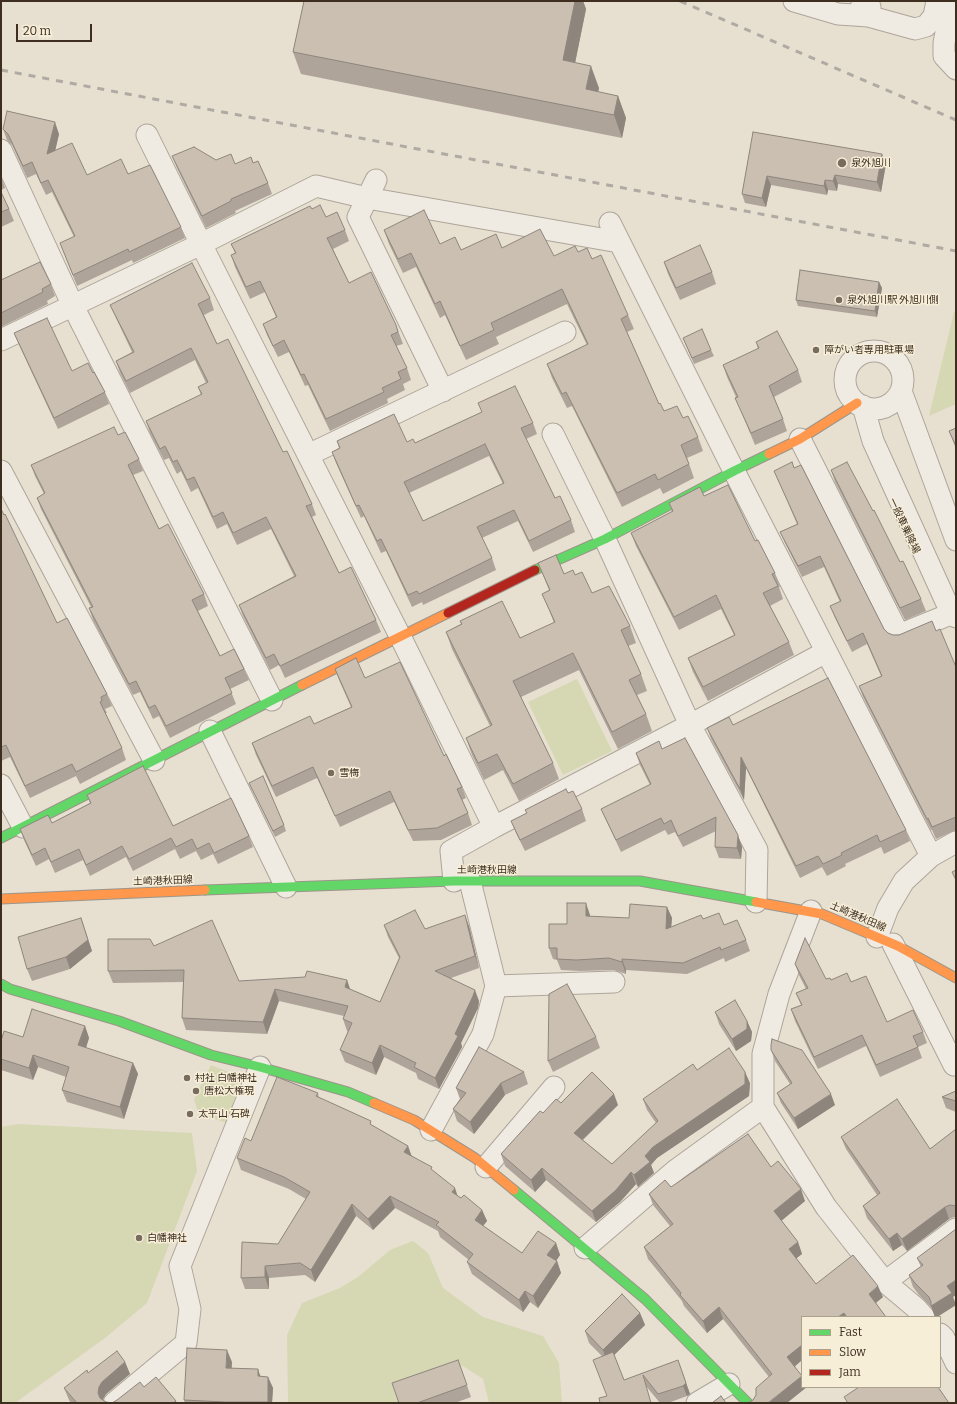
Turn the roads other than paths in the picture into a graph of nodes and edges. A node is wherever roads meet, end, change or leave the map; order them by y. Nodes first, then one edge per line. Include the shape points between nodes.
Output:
1 (794, 1) edge
2 (937, 1) edge
3 (952, 1) edge
4 (862, 7) edge
5 (926, 26) junction
6 (944, 43) junction
7 (956, 69) edge
8 (147, 135) dead end
9 (1, 150) edge
10 (372, 189) junction
11 (610, 223) dead end
12 (619, 242) junction
13 (201, 244) junction
14 (73, 306) junction
15 (566, 332) dead end
16 (1, 340) edge
17 (443, 391) junction
18 (901, 391) junction
19 (860, 404) junction
20 (553, 434) dead end
21 (800, 439) junction
22 (308, 455) junction
23 (1, 471) edge
24 (734, 471) junction
25 (605, 539) junction
26 (956, 540) edge
27 (953, 612) edge
28 (400, 636) junction
29 (826, 652) junction
30 (272, 700) junction
31 (690, 725) junction
32 (210, 731) junction
33 (154, 760) junction
34 (1, 784) edge
35 (23, 827) junction
36 (494, 827) junction
37 (1, 838) edge
38 (956, 842) edge
39 (931, 856) junction
40 (462, 881) junction
41 (286, 887) junction
42 (1, 899) edge
43 (756, 902) junction
44 (811, 911) junction
45 (885, 940) junction
46 (956, 978) edge
47 (614, 982) dead end
48 (1, 984) edge
49 (496, 986) junction
50 (954, 1065) dead end
51 (260, 1067) junction
52 (554, 1087) dead end
53 (763, 1107) junction
54 (431, 1130) junction
55 (486, 1167) junction
56 (956, 1229) edge
57 (585, 1248) junction
58 (885, 1282) junction
59 (923, 1316) edge
60 (941, 1335) edge
61 (956, 1363) edge
62 (729, 1384) junction
63 (114, 1403) edge
64 (697, 1403) edge
65 (748, 1403) edge

1 - 4 street via 838,14
2 - 5 street via 934,16
3 - 6 street
4 - 5 street via 915,29
5 - 6 street
6 - 7 street via 944,56
8 - 13 street
9 - 14 street
10 - 12 street
10 - 13 street via 316,186
10 - 17 street via 358,217
11 - 12 street
12 - 24 street
13 - 14 street
13 - 22 street
14 - 16 street
14 - 30 street
15 - 17 street
17 - 22 street
18 - 19 street via 892,403 884,407 874,408
18 - 19 street via 903,376 894,359 886,353 866,352 851,362 847,370 847,388 851,397
18 - 26 street
19 - 21 street
19 - 27 street via 873,441
20 - 25 street
21 - 24 street
21 - 27 street via 899,635
22 - 28 street
23 - 33 street
24 - 25 street
24 - 29 street
25 - 28 street
25 - 31 street
28 - 30 street
28 - 36 street
29 - 31 street
29 - 39 street
30 - 32 street
31 - 36 street
31 - 43 street via 757,850
32 - 33 street
32 - 41 street
33 - 35 street
34 - 35 street
35 - 37 street
36 - 40 street via 451,851
38 - 39 street
39 - 45 street via 904,881 895,894 888,908
40 - 41 street, 土崎港秋田線
40 - 43 street, 土崎港秋田線 via 640,880
40 - 49 street
41 - 42 street, 土崎港秋田線
43 - 44 street, 土崎港秋田線
44 - 45 street, 土崎港秋田線
44 - 53 street via 779,994 763,1054
45 - 46 street, 土崎港秋田線
45 - 50 street
47 - 49 street
48 - 51 street via 10,989 119,1021 211,1054
49 - 54 street via 483,1034
51 - 54 street via 348,1092 414,1120
51 - 63 street via 180,1266 190,1309 186,1343
52 - 55 street
53 - 57 street via 676,1170
53 - 58 street via 826,1207
54 - 55 street
55 - 57 street
56 - 58 street
57 - 62 street via 645,1299
58 - 59 street
60 - 61 street
62 - 64 street
62 - 65 street

